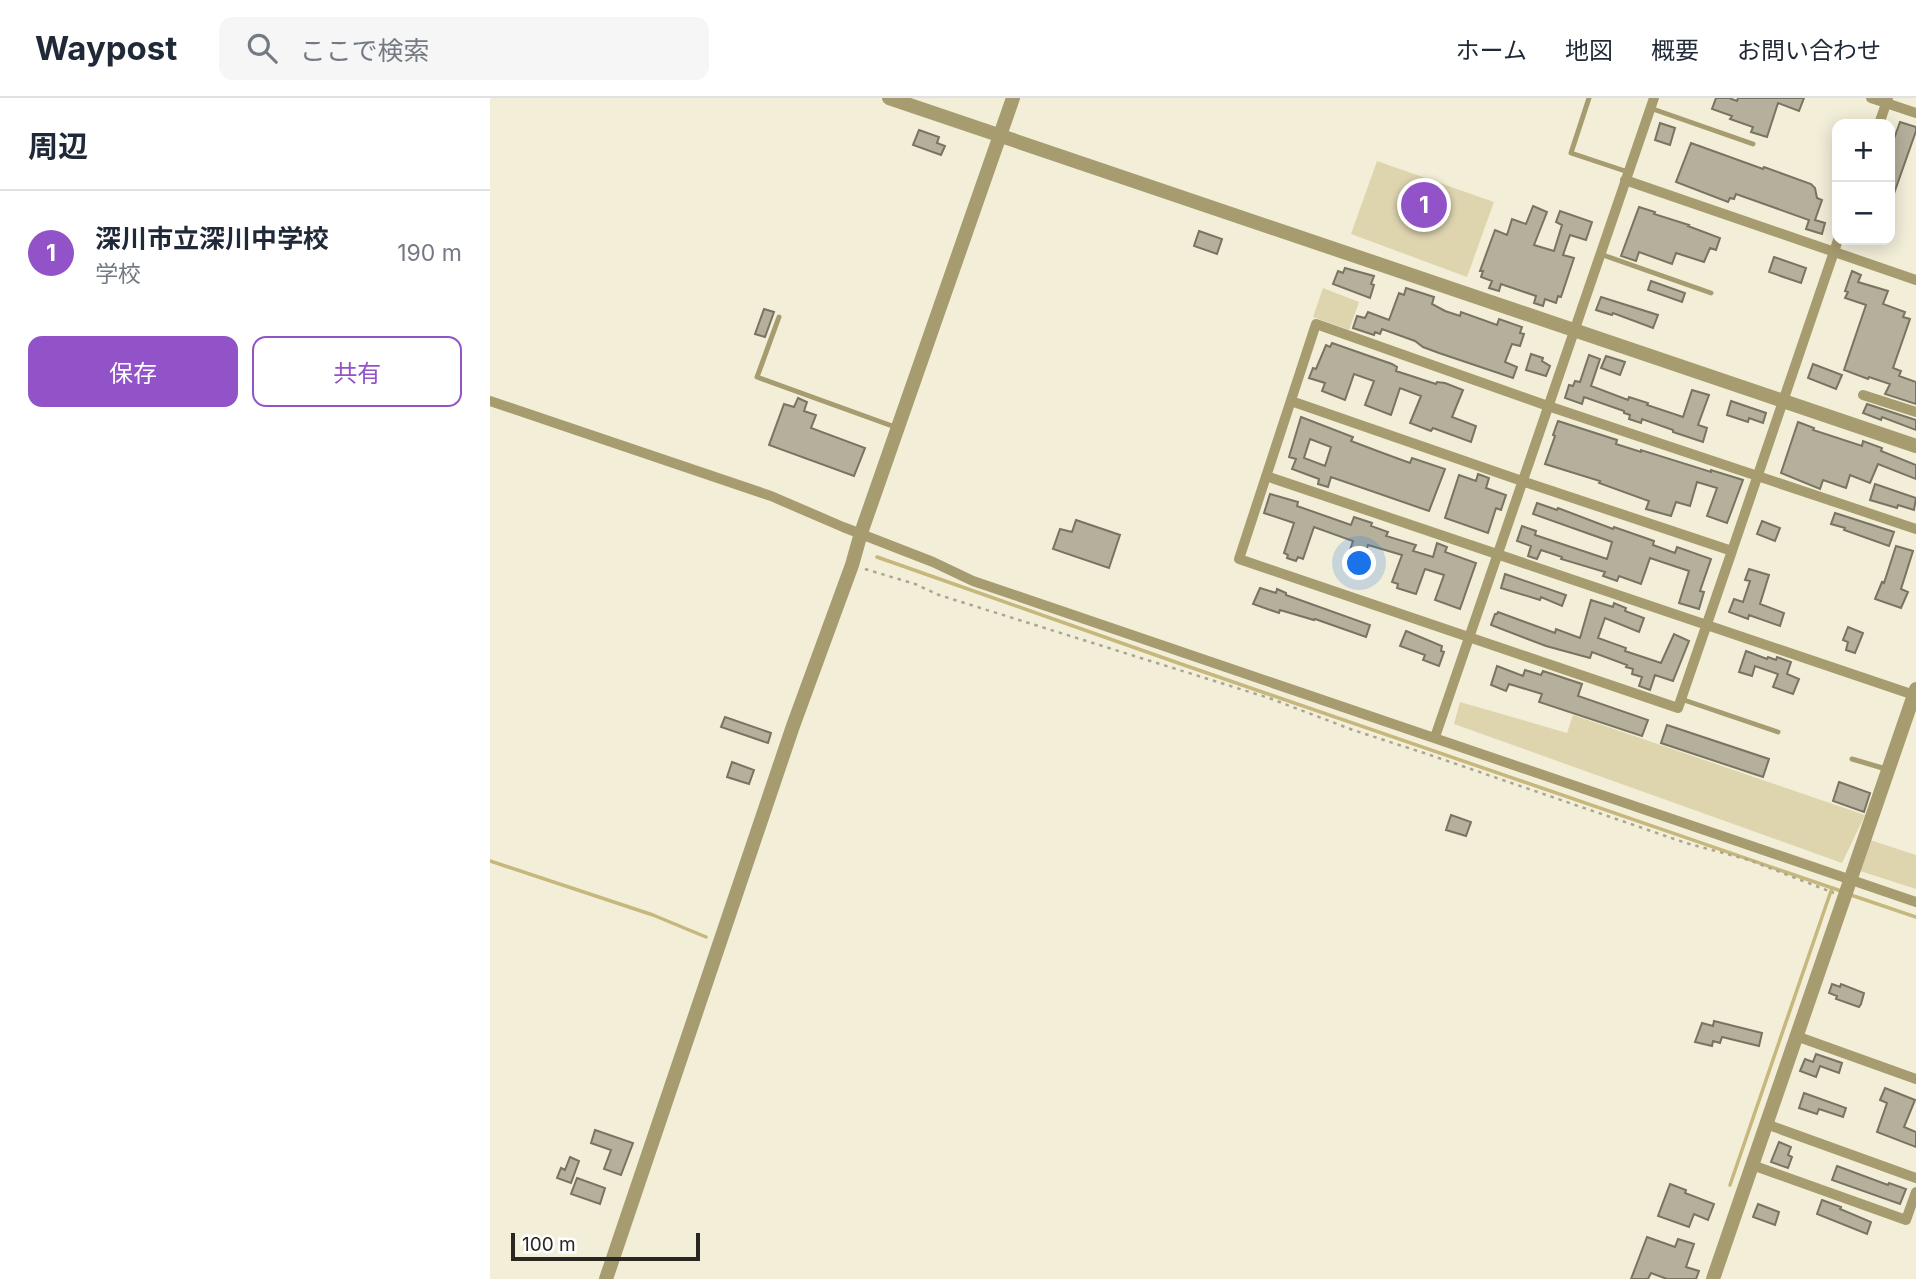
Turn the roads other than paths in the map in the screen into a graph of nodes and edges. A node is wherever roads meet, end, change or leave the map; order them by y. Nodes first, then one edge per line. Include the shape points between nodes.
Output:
1 (889, 98) edge
2 (1013, 98) edge
3 (1589, 98) edge
4 (1871, 98) edge
5 (1887, 101) edge
6 (1652, 103) edge
7 (1916, 113) edge
8 (1881, 119) edge
9 (1000, 135) junction
10 (1753, 144) dead end
11 (1627, 176) junction
12 (1836, 245) edge
13 (1834, 252) junction
14 (1600, 254) junction
15 (1916, 280) edge
16 (1711, 293) dead end
17 (779, 317) dead end
18 (1574, 330) junction
19 (1863, 395) dead end
20 (490, 401) edge
21 (1291, 401) junction
22 (1784, 401) junction
23 (1548, 406) junction
24 (1916, 412) edge
25 (898, 428) junction
26 (1916, 446) edge
27 (1266, 476) junction
28 (1758, 477) junction
29 (1522, 481) junction
30 (1916, 528) edge
31 (861, 533) junction
32 (1732, 551) junction
33 (1498, 554) junction
34 (1706, 626) junction
35 (1470, 636) junction
36 (1915, 692) edge
37 (1681, 699) junction
38 (1778, 732) dead end
39 (1435, 737) junction
40 (1852, 759) dead end
41 (1888, 770) junction
42 (1850, 880) junction
43 (1916, 902) edge
44 (1796, 1036) junction
45 (1916, 1079) edge
46 (1766, 1124) junction
47 (1752, 1165) junction
48 (1916, 1178) edge
49 (1916, 1192) edge
50 (606, 1279) edge
51 (1713, 1279) edge

1 - 9 street
2 - 9 street
3 - 11 lane via 1571,153
4 - 5 street
5 - 7 street
5 - 8 street
6 - 10 lane
6 - 11 street
9 - 18 street
9 - 25 street
11 - 13 street
11 - 14 street
12 - 13 street
13 - 15 street
13 - 22 street
14 - 16 lane
14 - 18 street
17 - 25 lane via 757,377
18 - 22 street
18 - 23 street
19 - 24 street
20 - 31 street via 771,496
21 - 23 street via 1316,324
21 - 27 street
21 - 29 street
22 - 26 street
22 - 28 street
23 - 28 street
23 - 29 street
25 - 31 street
27 - 33 street
27 - 35 street via 1239,559
28 - 30 street
28 - 32 street
29 - 32 street
29 - 33 street
31 - 39 street via 973,580
31 - 50 street
32 - 34 street
33 - 34 street
33 - 35 street
34 - 36 street
34 - 37 street
35 - 37 street via 1678,708
35 - 39 street
36 - 41 street
37 - 38 lane
39 - 42 street
40 - 41 lane
41 - 42 street
42 - 43 street
42 - 44 street
44 - 45 street
44 - 46 street
46 - 47 street
46 - 48 street
47 - 49 street via 1906,1220
47 - 51 street

